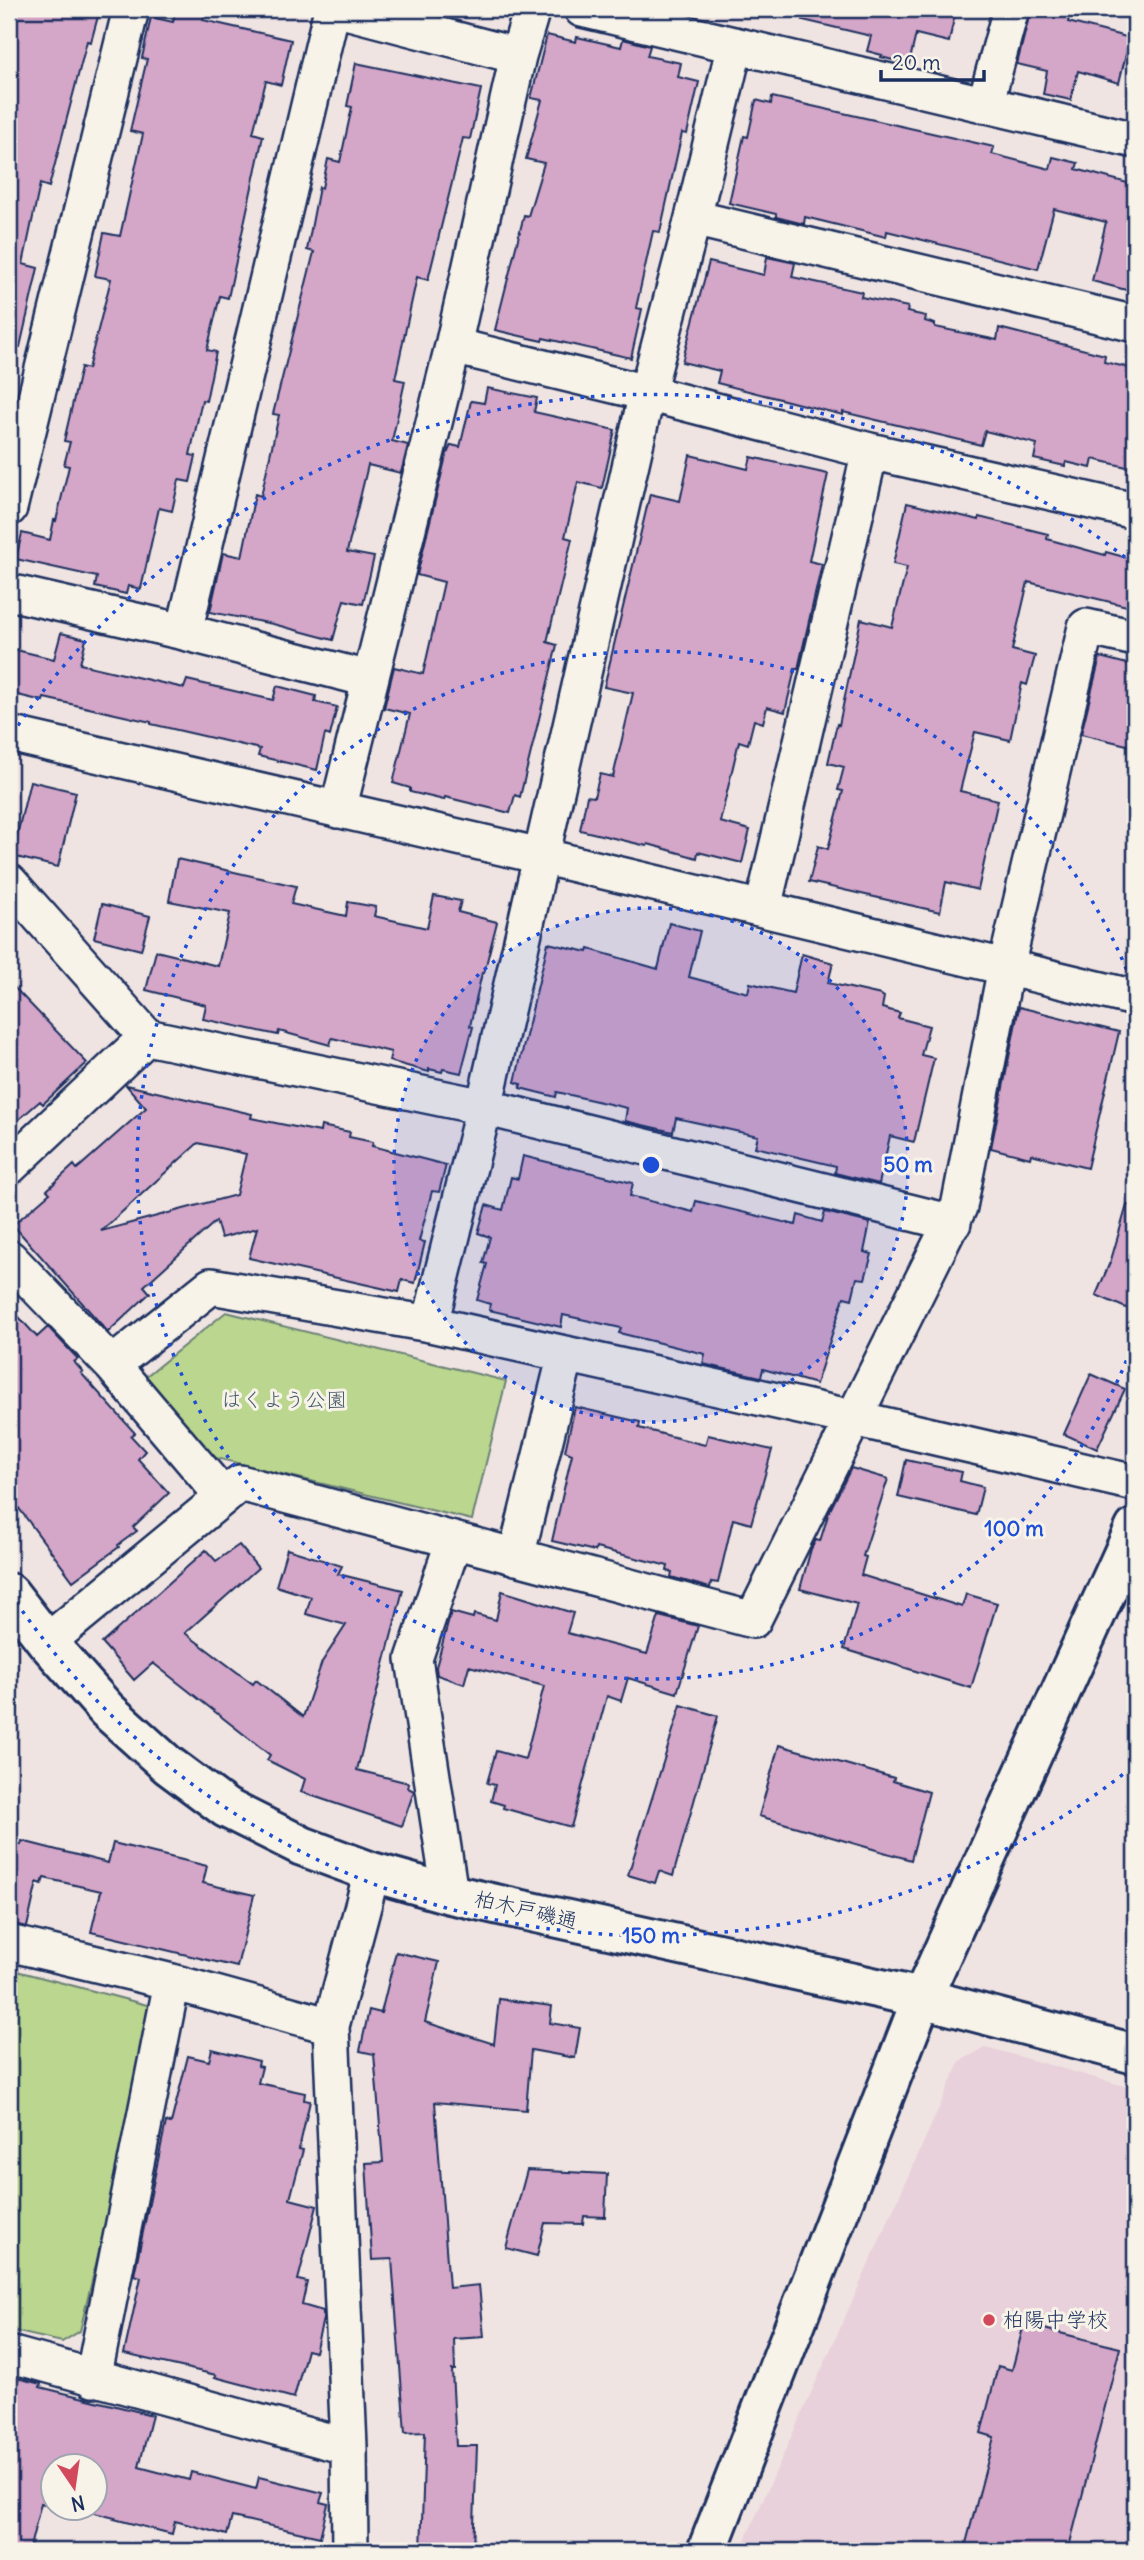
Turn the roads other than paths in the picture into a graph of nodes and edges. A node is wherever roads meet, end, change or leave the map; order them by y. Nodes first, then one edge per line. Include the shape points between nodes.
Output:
1 (131, 9) edge
2 (332, 9) edge
3 (338, 9) edge
4 (533, 9) edge
5 (582, 9) edge
6 (1011, 9) edge
7 (735, 46) junction
8 (518, 56) junction
9 (985, 105) junction
10 (1135, 140) edge
11 (694, 218) junction
12 (1135, 324) edge
13 (453, 346) junction
14 (647, 393) junction
15 (870, 451) junction
16 (9, 508) edge
17 (1135, 511) edge
18 (9, 592) edge
19 (184, 632) junction
20 (1135, 638) edge
21 (369, 679) junction
22 (9, 734) edge
23 (338, 810) junction
24 (541, 856) junction
25 (9, 882) edge
26 (763, 908) junction
27 (1006, 967) junction
28 (1135, 998) edge
29 (147, 1037) junction
30 (484, 1107) junction
31 (9, 1167) edge
32 (953, 1223) junction
33 (9, 1258) edge
34 (430, 1324) junction
35 (566, 1354) junction
36 (113, 1365) junction
37 (853, 1418) junction
38 (1135, 1483) edge
39 (223, 1496) junction
40 (1135, 1528) edge
41 (454, 1540) junction
42 (516, 1557) junction
43 (9, 1593) edge
44 (47, 1642) junction
45 (372, 1872) junction
46 (450, 1894) junction
47 (9, 1943) edge
48 (172, 1982) junction
49 (922, 1998) junction
50 (331, 2026) junction
51 (1135, 2054) edge
52 (9, 2354) edge
53 (93, 2379) junction
54 (349, 2446) junction
55 (350, 2551) edge
56 (707, 2551) edge

1 - 16 street
2 - 19 street
3 - 8 street
4 - 8 street
5 - 7 street
6 - 9 street
7 - 9 street
7 - 11 street
8 - 13 street
9 - 10 street
11 - 12 street
11 - 14 street
13 - 14 street
13 - 21 street
14 - 15 street
14 - 24 street
15 - 17 street
15 - 26 street
18 - 19 street
19 - 21 street
20 - 27 street via 1086,627
21 - 23 street
22 - 23 street
23 - 24 street
24 - 26 street
24 - 30 street
25 - 29 street
26 - 27 street
27 - 28 street
27 - 32 street
29 - 30 street
29 - 31 street
30 - 32 street
30 - 34 street
32 - 37 street
33 - 36 street
34 - 35 street
34 - 36 street via 211,1286
35 - 37 street
35 - 42 street
36 - 39 street
37 - 38 street
37 - 42 street via 753,1620
39 - 41 street via 240,1483
39 - 44 street
40 - 49 street
41 - 42 street
41 - 46 street via 414,1659
43 - 44 street, 柏木戸磯通
44 - 45 street, 柏木戸磯通 via 107,1710 168,1765 226,1808 302,1846
45 - 46 street, 柏木戸磯通
45 - 50 street
46 - 49 street, 柏木戸磯通
47 - 48 street
48 - 50 street
48 - 53 street
49 - 51 street, 柏木戸磯通
49 - 56 street
50 - 54 street
52 - 53 street
53 - 54 street
54 - 55 street

